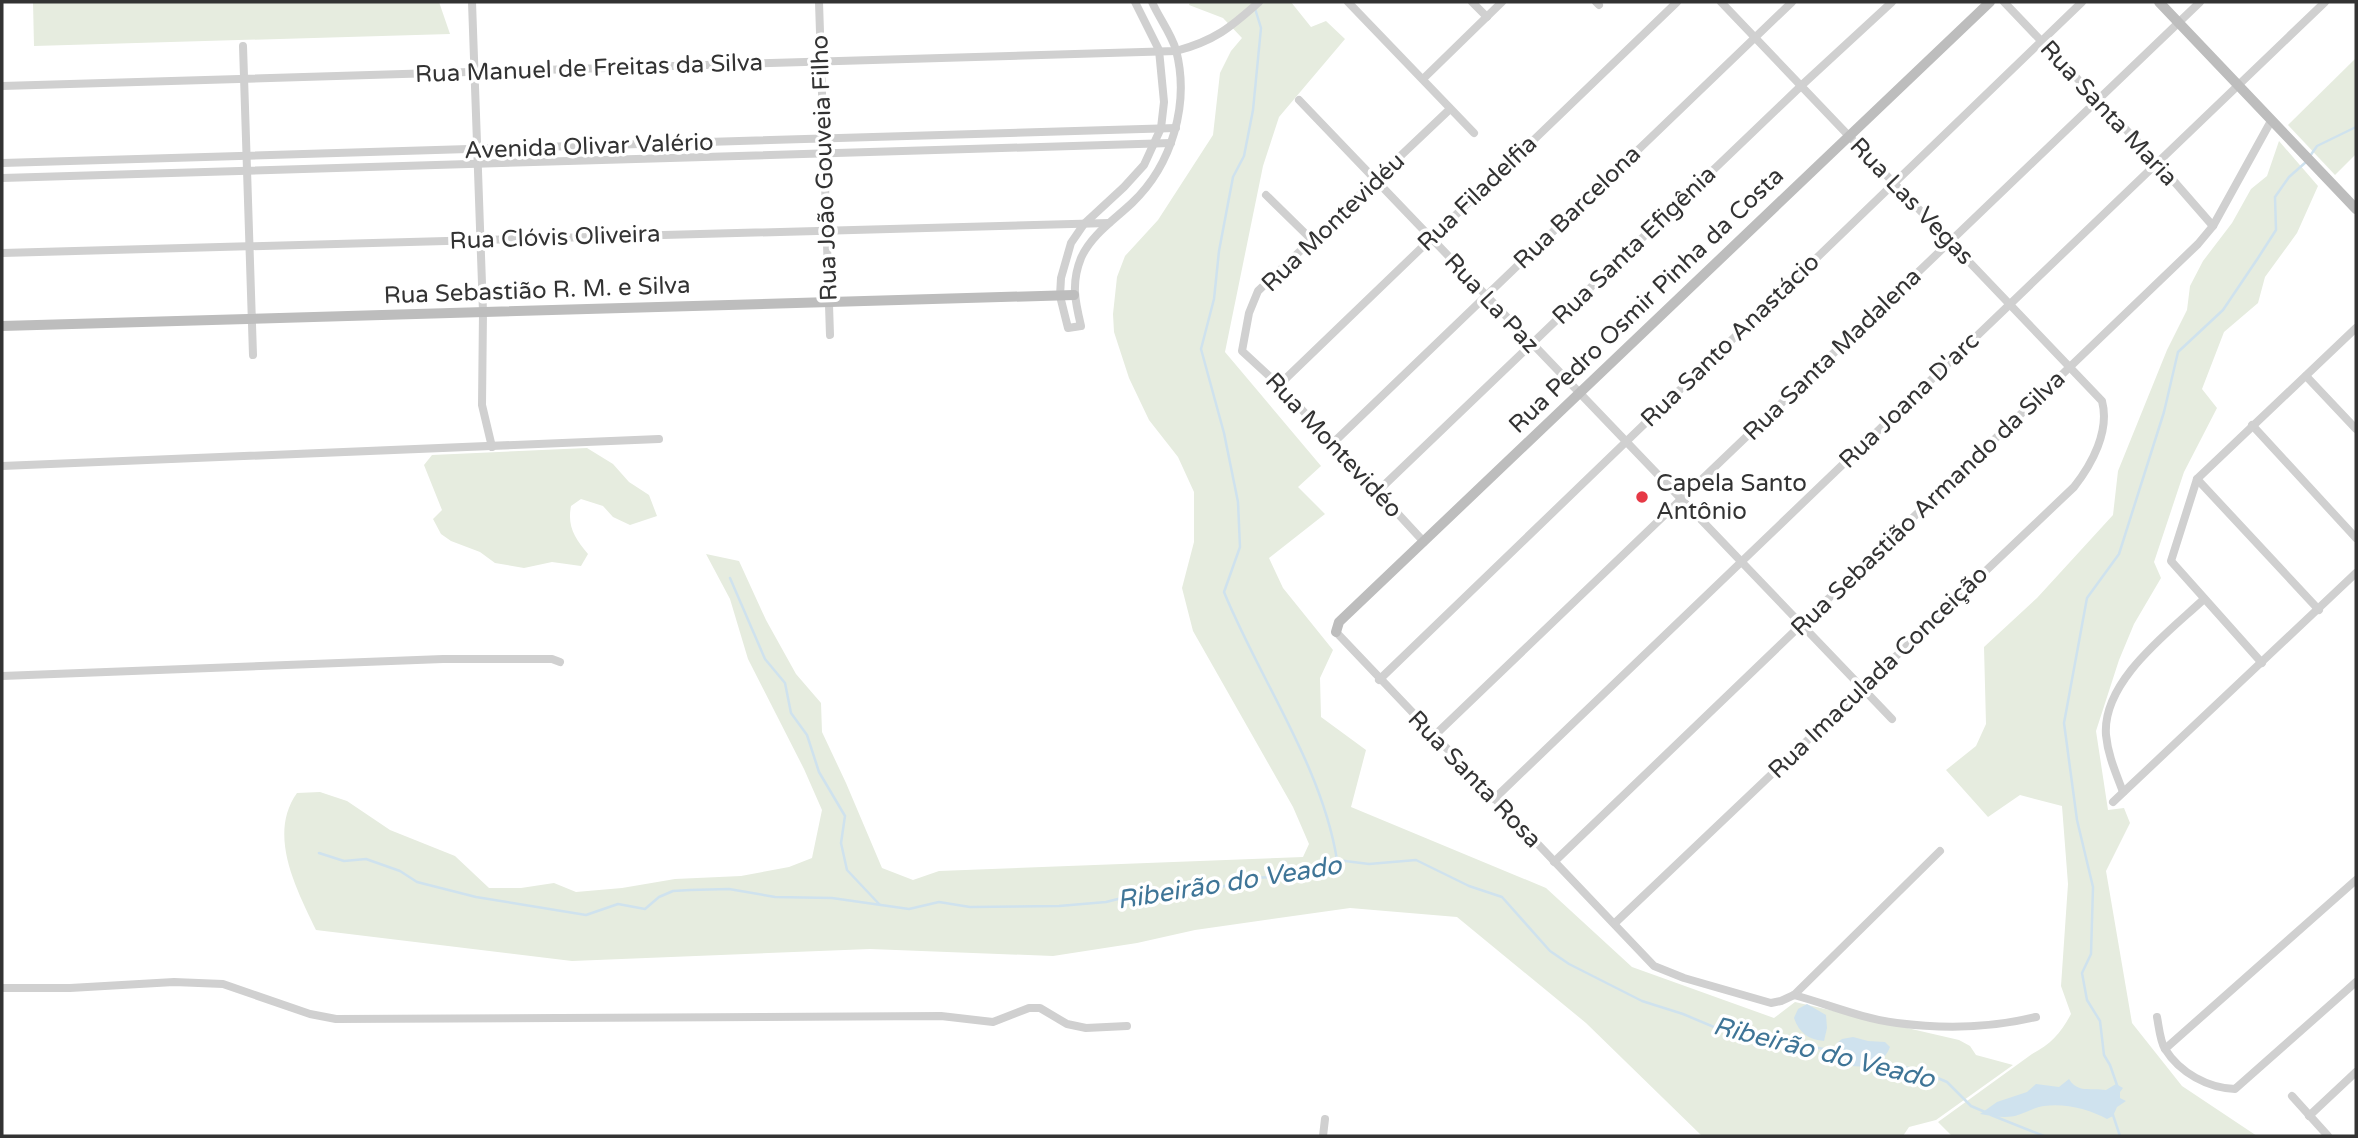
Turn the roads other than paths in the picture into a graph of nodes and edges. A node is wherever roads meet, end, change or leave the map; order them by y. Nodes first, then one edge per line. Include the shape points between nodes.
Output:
1 (472, 2) edge
2 (818, 2) edge
3 (1135, 2) edge
4 (1152, 2) edge
5 (1259, 2) edge
6 (1348, 2) edge
7 (1472, 2) edge
8 (1502, 2) edge
9 (1676, 2) edge
10 (1721, 2) edge
11 (1793, 2) edge
12 (1892, 2) edge
13 (1990, 2) edge
14 (2004, 2) edge
15 (2082, 2) edge
16 (2159, 2) edge
17 (2200, 2) edge
18 (2325, 2) edge
19 (1487, 17) junction
20 (2179, 23) junction
21 (1755, 37) junction
22 (2042, 42) junction
23 (243, 46) dead end
24 (1159, 50) junction
25 (1176, 51) junction
26 (821, 61) junction
27 (474, 71) junction
28 (245, 78) junction
29 (1423, 79) junction
30 (1802, 85) junction
31 (2237, 85) junction
32 (2, 86) edge
33 (2097, 99) junction
34 (1299, 100) dead end
35 (1450, 108) junction
36 (2271, 121) junction
37 (1161, 128) junction
38 (1176, 128) junction
39 (1474, 133) dead end
40 (1849, 136) junction
41 (822, 139) junction
42 (1155, 143) junction
43 (1171, 143) junction
44 (477, 149) junction
45 (822, 152) junction
46 (247, 156) junction
47 (2, 163) edge
48 (2158, 163) junction
49 (477, 164) junction
50 (247, 169) junction
51 (2, 178) edge
52 (1376, 181) junction
53 (1894, 183) junction
54 (1266, 195) dead end
55 (2356, 209) edge
56 (1084, 223) junction
57 (1109, 223) junction
58 (2213, 226) junction
59 (826, 230) junction
60 (1430, 237) junction
61 (480, 239) junction
62 (1312, 240) junction
63 (1950, 241) junction
64 (250, 246) junction
65 (2, 253) edge
66 (1074, 295) junction
67 (1485, 295) junction
68 (1060, 296) junction
69 (829, 302) junction
70 (2010, 304) junction
71 (483, 312) junction
72 (252, 319) junction
73 (2, 326) edge
74 (2356, 328) edge
75 (830, 334) dead end
76 (1531, 344) junction
77 (1242, 351) joint
78 (253, 355) dead end
79 (2070, 367) junction
80 (2306, 376) junction
81 (1279, 385) junction
82 (1578, 393) junction
83 (2102, 401) joint
84 (2252, 425) junction
85 (2356, 429) edge
86 (659, 439) dead end
87 (1625, 441) junction
88 (1333, 443) junction
89 (492, 447) junction
90 (2, 466) edge
91 (2197, 479) junction
92 (1378, 491) junction
93 (1681, 498) junction
94 (2356, 538) edge
95 (1424, 542) junction
96 (1742, 560) junction
97 (2356, 573) edge
98 (2204, 599) junction
99 (2319, 610) junction
100 (1803, 624) junction
101 (1336, 632) joint
102 (560, 662) dead end
103 (2262, 663) junction
104 (2, 677) edge
105 (1379, 680) junction
106 (1862, 686) junction
107 (1892, 719) dead end
108 (1434, 736) junction
109 (2123, 792) junction
110 (1494, 799) junction
111 (2113, 802) dead end
112 (1940, 850) dead end
113 (1554, 862) junction
114 (2356, 880) edge
115 (1615, 923) junction
116 (2356, 982) edge
117 (2, 988) edge
118 (1794, 995) junction
119 (2036, 1017) dead end
120 (2157, 1017) dead end
121 (1127, 1026) dead end
122 (2165, 1049) junction
123 (2356, 1072) edge
124 (2292, 1096) dead end
125 (2309, 1116) junction
126 (1325, 1119) dead end
127 (1323, 1136) edge
128 (2328, 1136) edge

1 - 27 street
2 - 26 street, Rua João Gouveia Filho
3 - 24 street
4 - 25 street
5 - 25 street via 1218,36
6 - 29 street
7 - 19 street
8 - 19 street
9 - 60 street, Rua Filadelfia
10 - 21 street, Rua Las Vegas
11 - 21 street, Rua Barcelona
12 - 30 street, Rua Santa Efigênia
13 - 40 street, Rua Pedro Osmir Pinha da Costa
14 - 22 street, Rua Santa Maria
15 - 22 street, Rua Santo Anastácio
16 - 20 street
17 - 20 street, Rua Santa Madalena
18 - 31 street, Rua Joana D'arc
19 - 29 street
20 - 31 street
20 - 33 street, Rua Santa Madalena
21 - 30 street, Rua Las Vegas
21 - 67 street, Rua Barcelona
22 - 33 street, Rua Santa Maria
22 - 53 street, Rua Santo Anastácio
23 - 28 street
24 - 25 street, Rua Manuel de Freitas da Silva
24 - 26 street, Rua Manuel de Freitas da Silva
24 - 37 street via 1164,102
25 - 38 street via 1180,103
26 - 27 street, Rua Manuel de Freitas da Silva
26 - 41 street, Rua João Gouveia Filho
27 - 28 street, Rua Manuel de Freitas da Silva
27 - 44 street
28 - 32 street, Rua Manuel de Freitas da Silva
28 - 46 street
29 - 35 street
30 - 40 street, Rua Las Vegas
30 - 76 street, Rua Santa Efigênia
31 - 36 street
31 - 48 street, Rua Joana D'arc
33 - 48 street, Rua Santa Maria
33 - 63 street, Rua Santa Madalena
34 - 52 street, Rua La Paz
35 - 39 street
35 - 52 street, Rua Montevidéu
36 - 55 street
36 - 58 street, Rua Sebastião Armando da Silva
37 - 38 street, Avenida Olivar Valério
37 - 41 street, Avenida Olivar Valério
37 - 42 street
38 - 43 street
40 - 53 street, Rua Las Vegas
40 - 82 street, Rua Pedro Osmir Pinha da Costa
41 - 44 street, Avenida Olivar Valério
41 - 45 street, Rua João Gouveia Filho
42 - 43 street
42 - 45 street
42 - 56 street via 1137,172
43 - 57 street via 1149,183
44 - 46 street, Avenida Olivar Valério
44 - 49 street
45 - 49 street
45 - 59 street, Rua João Gouveia Filho
46 - 47 street, Avenida Olivar Valério
46 - 50 street
48 - 58 street, Rua Santa Maria
48 - 70 street, Rua Joana D'arc
49 - 50 street
49 - 61 street
50 - 51 street
50 - 64 street
52 - 60 street, Rua La Paz
52 - 62 street, Rua Montevidéu
53 - 63 street, Rua Las Vegas
53 - 87 street, Rua Santo Anastácio
54 - 62 street
56 - 57 street, Rua Clóvis Oliveira
56 - 59 street, Rua Clóvis Oliveira
56 - 68 street via 1070,243
57 - 66 street via 1082,256
58 - 79 street, Rua Sebastião Armando da Silva
59 - 61 street, Rua Clóvis Oliveira
59 - 69 street, Rua João Gouveia Filho
60 - 67 street, Rua La Paz
60 - 81 street, Rua Filadelfia
61 - 64 street, Rua Clóvis Oliveira
61 - 71 street
62 - 77 street, Rua Montevidéu via 1258,291
63 - 70 street, Rua Las Vegas
63 - 93 street, Rua Santa Madalena
64 - 65 street, Rua Clóvis Oliveira
64 - 72 street
66 - 68 street, Rua Sebastião R. M. e Silva
66 - 68 street via 1082,326 1068,328
67 - 76 street, Rua La Paz
67 - 88 street, Rua Barcelona
68 - 69 street, Rua Sebastião R. M. e Silva
69 - 71 street, Rua Sebastião R. M. e Silva
69 - 75 street, Rua João Gouveia Filho
70 - 79 street, Rua Las Vegas
70 - 96 street, Rua Joana D'arc
71 - 72 street, Rua Sebastião R. M. e Silva
71 - 89 street via 482,405
72 - 73 street, Rua Sebastião R. M. e Silva
72 - 78 street
74 - 80 street
76 - 82 street, Rua La Paz
76 - 92 street, Rua Santa Efigênia
77 - 81 street, Rua Montevidéo
79 - 83 street, Rua Las Vegas
79 - 100 street, Rua Sebastião Armando da Silva
80 - 84 street
80 - 85 street
81 - 88 street, Rua Montevidéo
82 - 87 street, Rua La Paz
82 - 95 street, Rua Pedro Osmir Pinha da Costa
83 - 106 street, Rua Imaculada Conceição via 2104,428 2074,487
84 - 91 street
84 - 94 street
86 - 89 street
87 - 93 street, Rua La Paz
87 - 105 street, Rua Santo Anastácio
88 - 92 street, Rua Montevidéo
89 - 90 street
91 - 98 street via 2171,561
91 - 99 street
92 - 95 street, Rua Montevidéo
93 - 96 street, Rua La Paz
93 - 108 street, Rua Santa Madalena
95 - 101 street, Rua Pedro Osmir Pinha da Costa via 1339,622
96 - 100 street, Rua La Paz
96 - 110 street, Rua Joana D'arc
97 - 99 street
98 - 103 street
98 - 109 street via 2135,663 2110,710 2106,732 2110,758
99 - 103 street
100 - 106 street, Rua La Paz
100 - 113 street, Rua Sebastião Armando da Silva
101 - 105 street, Rua Santa Rosa
102 - 104 street via 443,659
103 - 109 street
105 - 108 street, Rua Santa Rosa
106 - 107 street, Rua La Paz
106 - 115 street, Rua Imaculada Conceição
108 - 110 street, Rua Santa Rosa
109 - 111 street
110 - 113 street, Rua Santa Rosa
112 - 118 street
113 - 115 street, Rua Santa Rosa
114 - 122 street
115 - 118 street, Rua Santa Rosa via 1654,966 1771,1003
116 - 122 street via 2235,1089 2192,1078
117 - 121 street via 223,984 337,1019 940,1016 993,1022 1040,1008 1067,1024 1086,1028
118 - 119 street via 1896,1023 1957,1027
120 - 122 street
123 - 125 street
124 - 125 street
125 - 128 street
126 - 127 street

